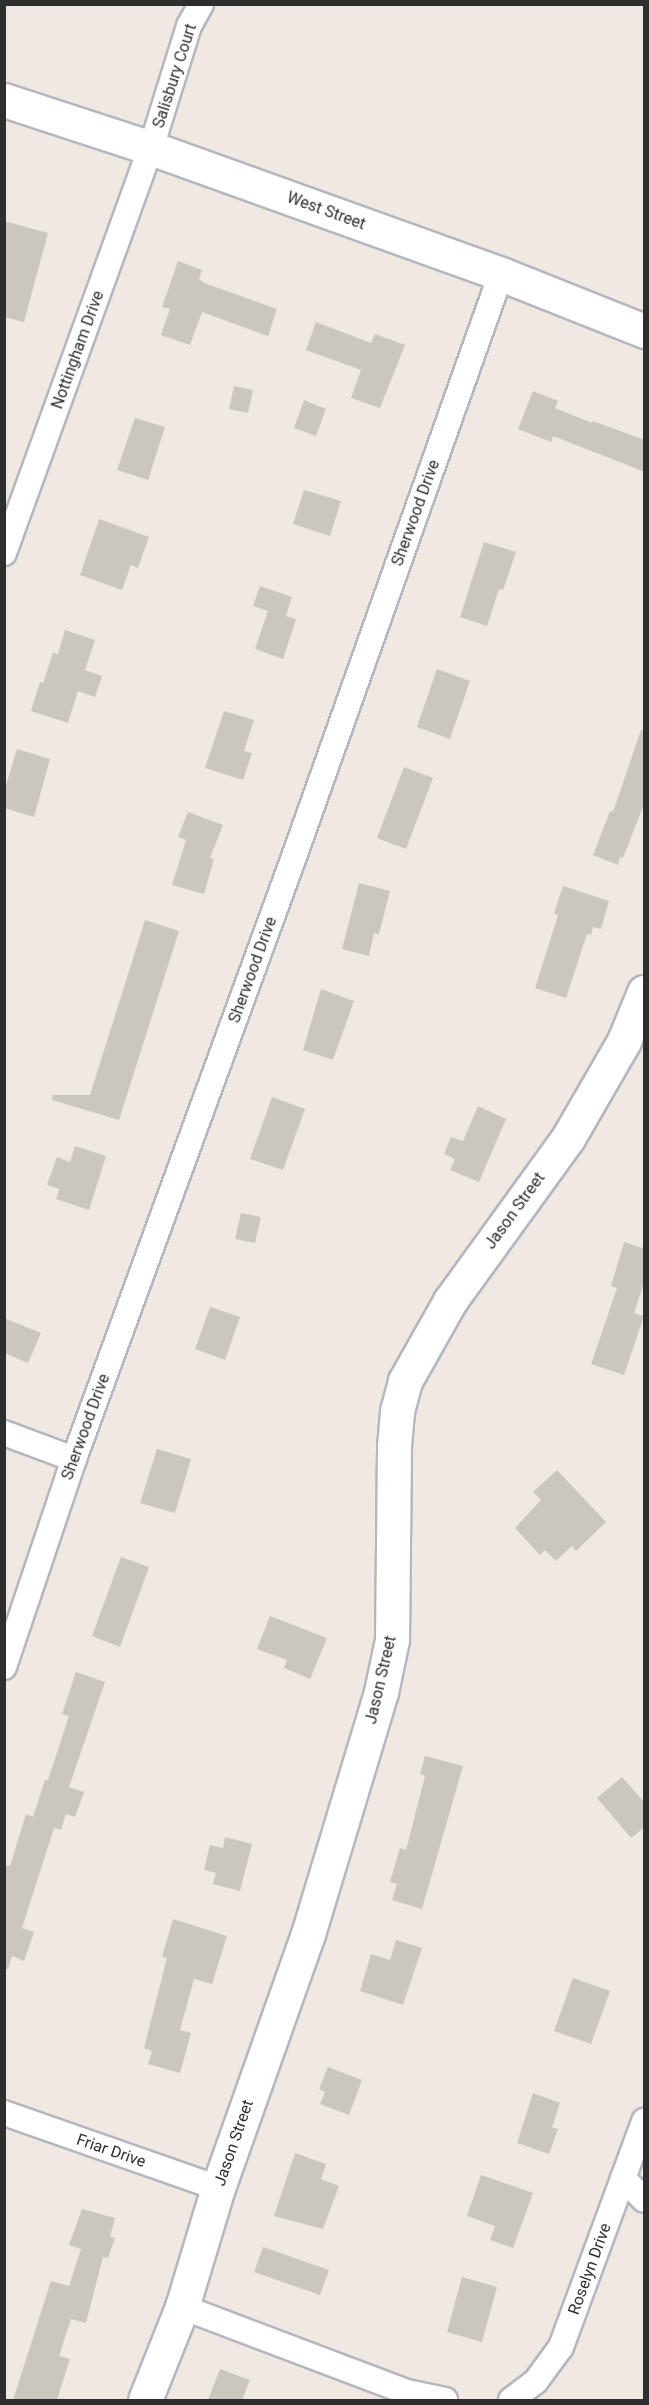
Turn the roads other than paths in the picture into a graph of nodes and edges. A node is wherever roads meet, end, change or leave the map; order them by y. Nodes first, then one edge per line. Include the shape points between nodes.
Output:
1 (201, 4) edge
2 (4, 100) edge
3 (151, 148) junction
4 (501, 274) junction
5 (645, 331) edge
6 (4, 553) edge
7 (645, 992) edge
8 (4, 1433) edge
9 (74, 1458) junction
10 (4, 1667) edge
11 (4, 2113) edge
12 (645, 2121) edge
13 (623, 2178) junction
14 (218, 2188) junction
15 (645, 2200) edge
16 (182, 2307) junction
17 (145, 2400) edge
18 (445, 2400) edge
19 (511, 2400) edge

1 - 3 street, Salisbury Court via 189,26
2 - 3 street, West Street
3 - 4 street, West Street
3 - 6 street, Nottingham Drive
4 - 5 street, West Street
4 - 9 street, Sherwood Drive via 283,888
7 - 14 street, Jason Street via 624,1041 580,1118 450,1301 405,1381 394,1446 392,1640 383,1683 308,1934
8 - 9 street
9 - 10 street, Sherwood Drive
11 - 14 street, Friar Drive
12 - 13 street, Roselyn Drive
13 - 15 street
13 - 19 street, Roselyn Drive via 561,2347 536,2381
14 - 16 street, Jason Street
16 - 17 street, Jason Street
16 - 18 street via 387,2385

